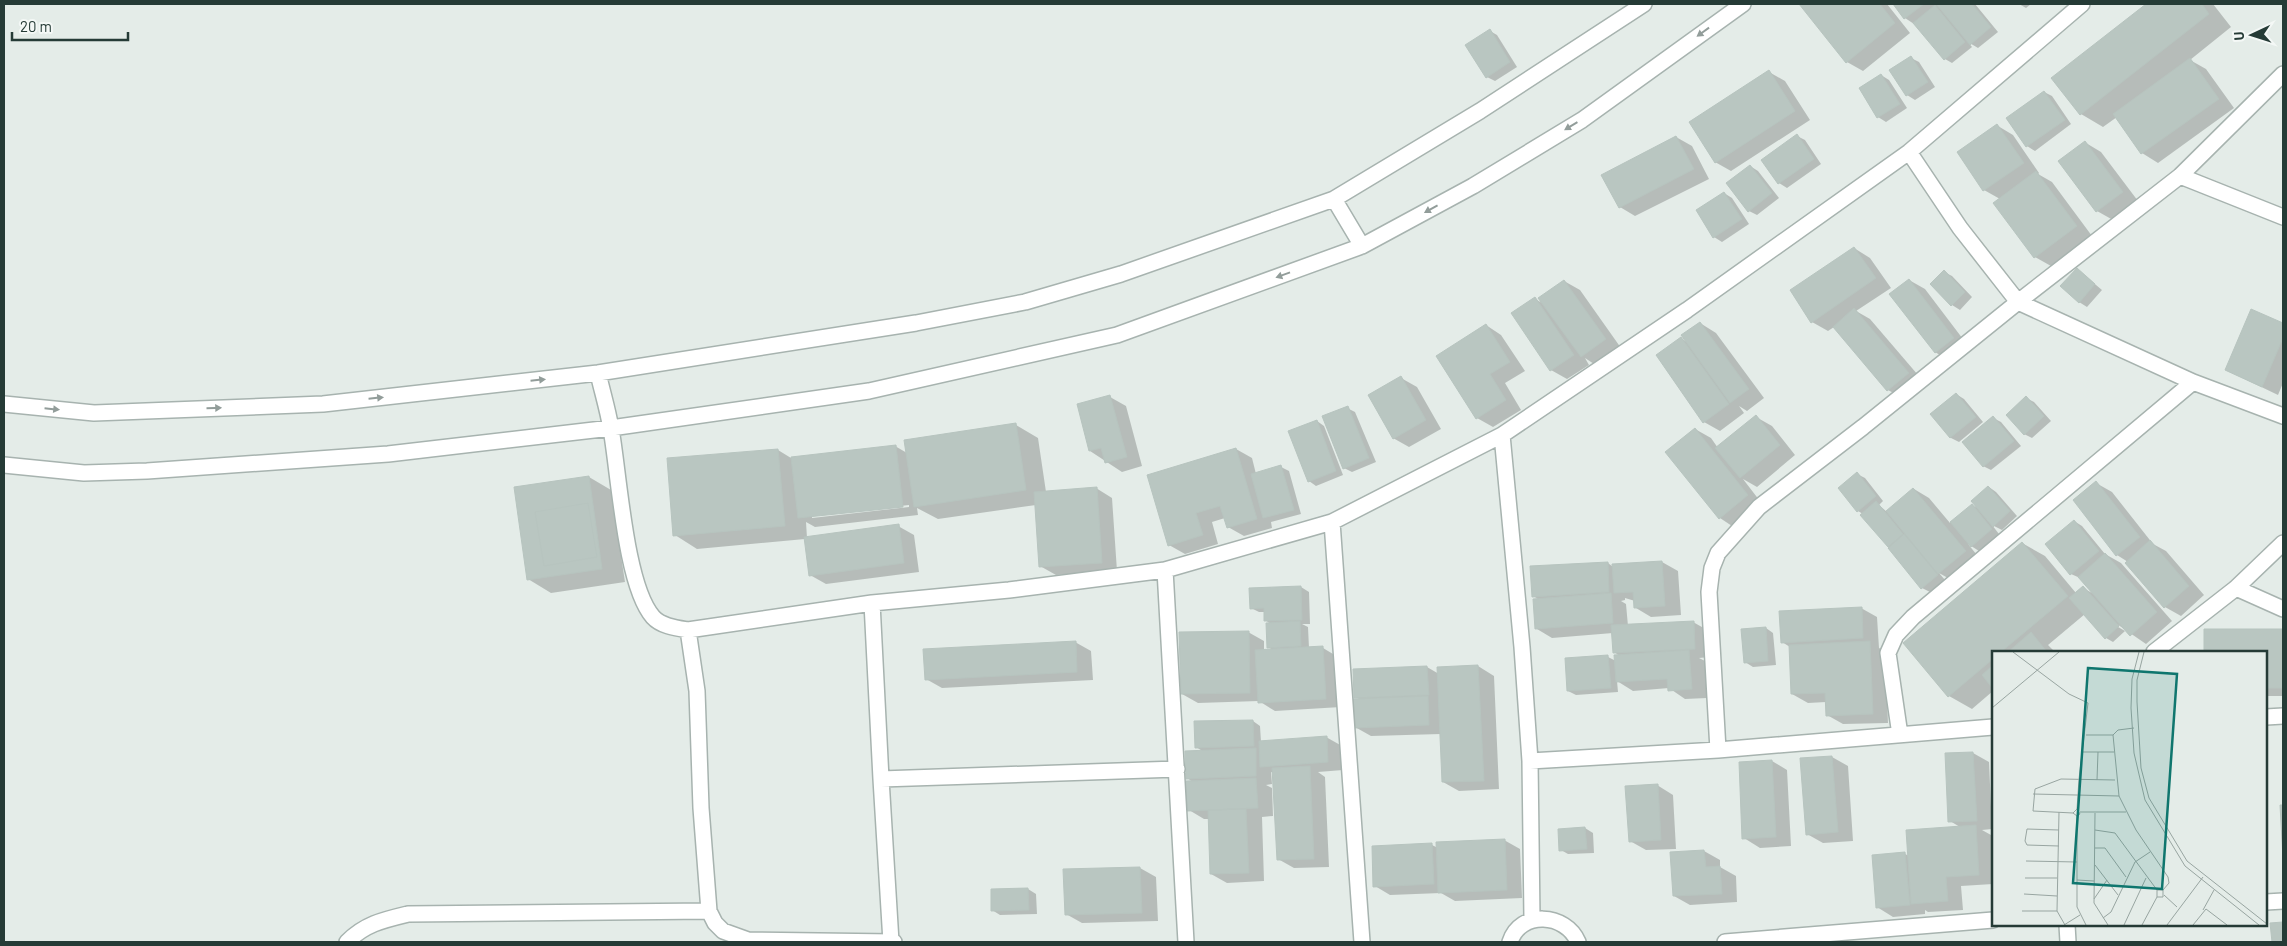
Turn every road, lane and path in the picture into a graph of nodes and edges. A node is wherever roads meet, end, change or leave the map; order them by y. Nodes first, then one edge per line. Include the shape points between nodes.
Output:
1 (1644, 4) edge
2 (1743, 4) edge
3 (2082, 4) edge
4 (2283, 74) edge
5 (1909, 152) junction
6 (2180, 176) junction
7 (1334, 199) junction
8 (2283, 216) edge
9 (1362, 246) junction
10 (2018, 302) junction
11 (598, 373) junction
12 (2193, 382) junction
13 (4, 404) edge
14 (2283, 416) edge
15 (611, 428) junction
16 (1502, 435) junction
17 (4, 465) edge
18 (1332, 522) junction
19 (2283, 544) edge
20 (1165, 570) junction
21 (2236, 588) junction
22 (872, 603) junction
23 (2283, 609) edge
24 (688, 630) junction
25 (2155, 651) edge
26 (2283, 716) edge
27 (2267, 717) edge
28 (1992, 727) edge
29 (1900, 735) junction
30 (1718, 750) junction
31 (1530, 761) junction
32 (1177, 769) junction
33 (881, 779) junction
34 (2283, 901) edge
35 (2267, 902) edge
36 (709, 911) junction
37 (1532, 919) junction
38 (1992, 920) edge
39 (2067, 926) edge
40 (347, 942) edge
41 (892, 942) edge
42 (1186, 942) edge
43 (1362, 942) edge
44 (1510, 942) edge
45 (1578, 942) edge
46 (1725, 942) edge
47 (2068, 942) edge

1 - 7 street via 1480,111
2 -> 9 street via 1582,120 1473,186
3 - 5 street
4 - 6 street
5 - 10 street via 1960,228
5 - 16 street via 1687,310
6 - 8 street
6 - 10 street
7 - 9 street
7 - 11 street via 1121,274 1025,302 916,323
9 -> 15 street via 1117,335 869,391
10 - 12 street
10 - 30 street via 1759,507 1718,552 1709,592
13 -> 11 street via 94,414 324,404
11 - 15 street
12 - 14 street
12 - 29 street via 1913,617 1896,635 1888,653
15 - 17 street via 388,454 148,471 84,473
15 - 24 street via 634,575 644,602 653,617 667,625
16 - 18 street
16 - 31 street
18 - 20 street
18 - 43 street
19 - 21 street
20 - 22 street
20 - 32 street
21 - 23 street
21 - 25 street
22 - 24 street
22 - 33 street
24 - 36 street via 696,691
26 - 27 street
28 - 29 street
29 - 30 street
30 - 31 street
31 - 37 street
32 - 33 street
32 - 42 street
33 - 41 street
34 - 35 street
36 - 40 street via 408,914 375,922 358,931
36 - 41 street via 723,931 748,940
37 - 44 street via 1513,934
37 - 45 street via 1555,920 1574,932
38 - 46 street
39 - 47 street

